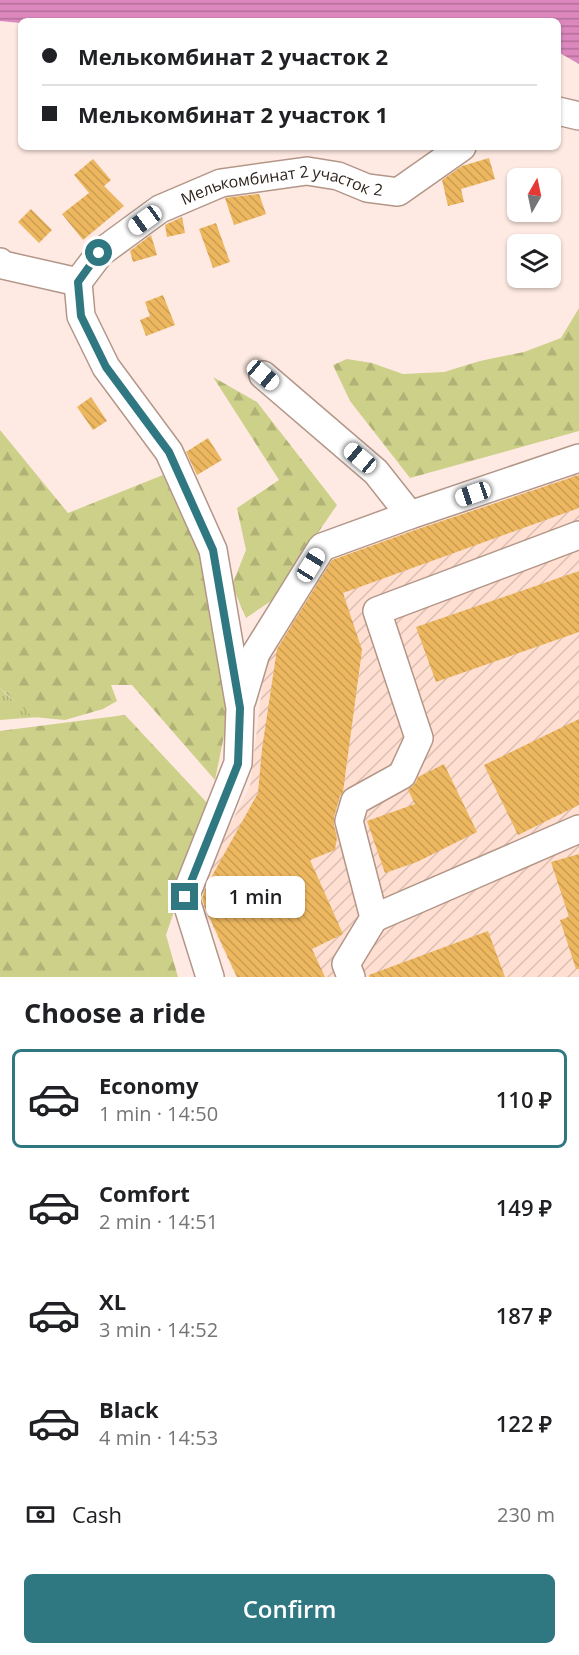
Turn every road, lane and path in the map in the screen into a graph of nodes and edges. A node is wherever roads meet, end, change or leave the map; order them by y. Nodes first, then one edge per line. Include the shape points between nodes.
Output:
1 (561, 112) edge
2 (579, 116) edge
3 (458, 150) edge
4 (0, 262) edge
5 (78, 282) junction
6 (263, 375) dead end
7 (579, 459) edge
8 (410, 515) junction
9 (579, 535) edge
10 (240, 708) junction
11 (579, 829) edge
12 (374, 918) junction
13 (210, 977) edge
14 (351, 977) edge

1 - 2 street
3 - 5 street, Мелькомбинат 2 участок 2 via 398,192 307,171 221,183 160,209 99,253
4 - 5 street
5 - 10 street via 81,316 106,367 169,452 213,550
6 - 8 street via 376,472
7 - 8 street
8 - 10 street via 322,547 256,654
9 - 12 street via 377,611 419,738 402,775 355,801 349,821
10 - 13 street via 238,764 185,897
11 - 12 street
12 - 14 street via 346,964

